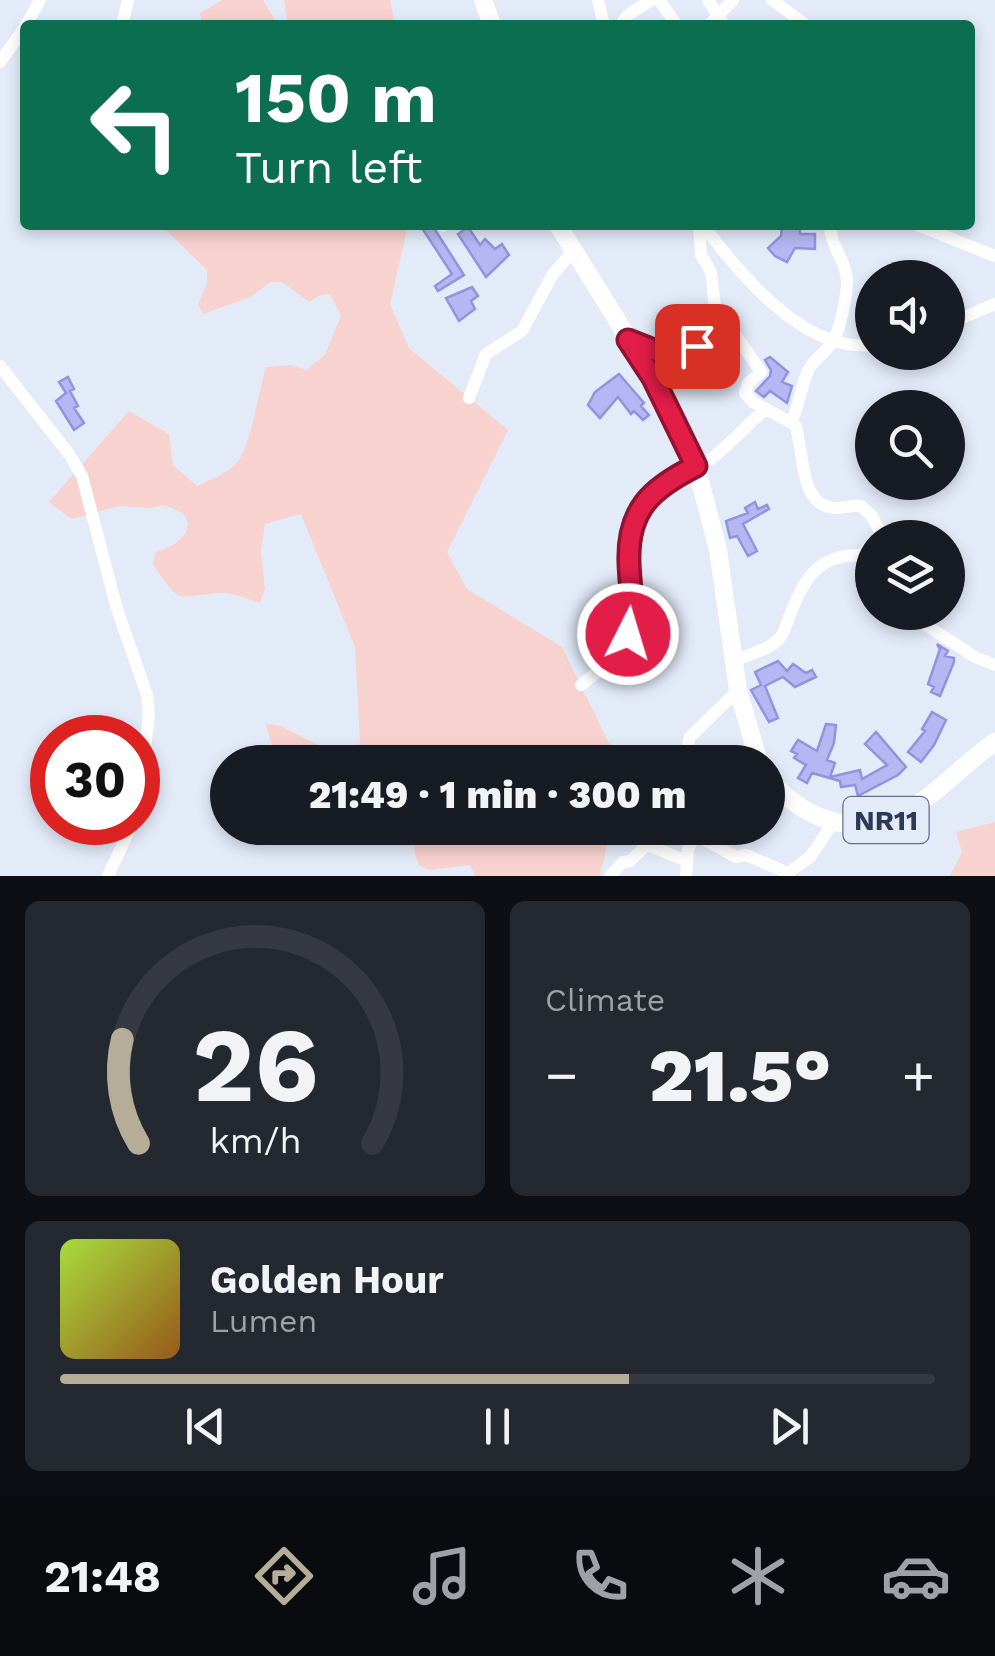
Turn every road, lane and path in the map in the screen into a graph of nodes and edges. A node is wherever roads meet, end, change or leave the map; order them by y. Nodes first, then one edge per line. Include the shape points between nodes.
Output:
1 (651, 0) edge
2 (772, 0) edge
3 (624, 20) edge
4 (799, 20) edge
5 (20, 37) edge
6 (0, 62) edge
7 (561, 230) edge
8 (701, 230) edge
9 (705, 230) edge
10 (830, 230) edge
11 (930, 230) edge
12 (573, 251) junction
13 (995, 256) edge
14 (995, 304) edge
15 (965, 317) edge
16 (720, 329) junction
17 (628, 340) junction
18 (834, 340) junction
19 (855, 343) edge
20 (0, 366) edge
21 (470, 398) dead end
22 (766, 409) junction
23 (791, 422) junction
24 (696, 466) junction
25 (874, 520) edge
26 (855, 554) edge
27 (934, 630) edge
28 (735, 660) junction
29 (995, 665) edge
30 (581, 684) dead end
31 (738, 690) junction
32 (149, 715) edge
33 (995, 742) edge
34 (688, 745) edge
35 (754, 745) edge
36 (785, 793) edge
37 (833, 823) junction
38 (122, 845) edge
39 (715, 845) edge
40 (686, 869) edge
41 (108, 876) edge
42 (610, 876) edge

1 - 3 street
2 - 4 street
5 - 6 street
7 - 12 highway
8 - 16 street
9 - 18 street via 760,295
10 - 18 street via 848,282
11 - 13 street
12 - 17 highway
12 - 21 street via 522,331 486,354
14 - 15 street
16 - 17 street via 677,352
16 - 22 street via 737,336 761,372 745,393
17 - 24 highway
18 - 19 street
18 - 23 street via 810,366
20 - 32 street via 82,476
22 - 23 street
22 - 24 street
23 - 25 street via 809,488 820,503 861,506
24 - 28 highway via 718,550
24 - 30 street via 648,496 628,557 634,610 628,634 618,653
26 - 28 street via 825,560 795,601 783,635
27 - 29 street
28 - 31 highway
31 - 34 street
31 - 35 highway
33 - 37 highway, NR11 via 904,813 870,824
36 - 37 highway, NR11
37 - 39 street via 810,858 788,873
38 - 41 street
40 - 42 street via 647,845

